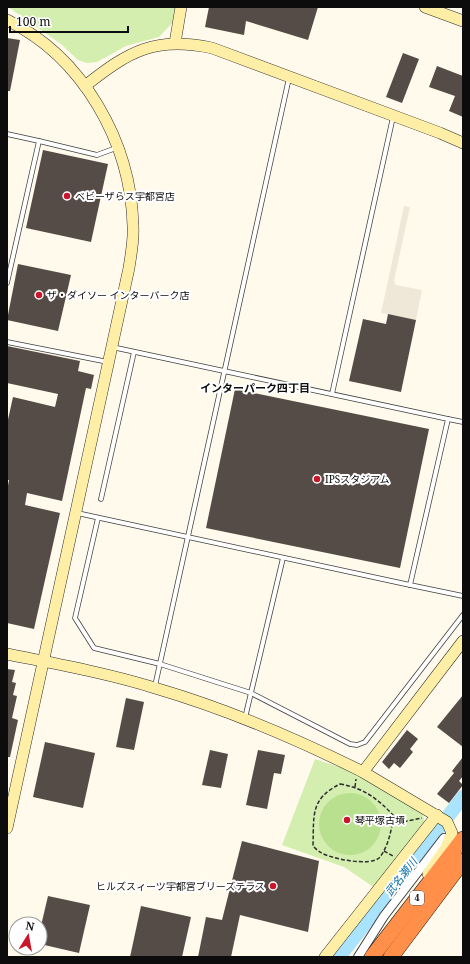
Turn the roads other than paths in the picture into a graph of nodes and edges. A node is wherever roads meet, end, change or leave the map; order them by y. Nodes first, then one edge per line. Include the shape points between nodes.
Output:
1 (181, 7) edge
2 (425, 7) edge
3 (7, 20) edge
4 (463, 21) edge
5 (175, 43) junction
6 (289, 77) junction
7 (85, 86) junction
8 (393, 116) junction
9 (7, 134) edge
10 (39, 141) junction
11 (463, 142) edge
12 (118, 147) junction
13 (7, 283) edge
14 (7, 342) edge
15 (112, 347) junction
16 (134, 352) junction
17 (109, 362) junction
18 (225, 371) junction
19 (332, 394) junction
20 (448, 419) junction
21 (463, 422) edge
22 (102, 499) dead end
23 (76, 513) junction
24 (98, 518) junction
25 (188, 537) junction
26 (283, 558) junction
27 (410, 585) junction
28 (463, 596) edge
29 (463, 615) edge
30 (463, 641) edge
31 (7, 654) edge
32 (43, 661) junction
33 (160, 664) junction
34 (154, 687) junction
35 (250, 692) junction
36 (245, 718) junction
37 (363, 772) junction
38 (437, 815) junction
39 (7, 828) edge
40 (444, 838) dead end
41 (463, 839) edge
42 (463, 862) edge
43 (419, 895) junction
44 (325, 957) edge
45 (358, 957) edge
46 (372, 957) edge
47 (391, 957) edge

1 - 5 street
2 - 4 street
3 - 7 street via 54,52
5 - 6 street via 212,48
5 - 7 street via 147,47 134,52
6 - 8 street
6 - 18 lane
7 - 12 street via 106,119
8 - 11 street
8 - 19 lane
9 - 10 lane
10 - 12 lane via 97,155
10 - 13 lane
12 - 15 street via 130,193 133,226 129,268
14 - 17 lane
15 - 16 lane
15 - 17 street
16 - 18 lane
16 - 22 lane
17 - 23 street
18 - 19 lane
18 - 25 lane
19 - 20 lane
20 - 21 lane
20 - 27 lane
23 - 24 lane
23 - 32 street
24 - 25 lane
24 - 33 lane via 75,618 94,648
25 - 26 lane
25 - 33 lane
26 - 27 lane
26 - 35 lane
27 - 28 lane
29 - 35 lane via 361,744 350,744
30 - 37 street
31 - 32 street
32 - 34 street
32 - 39 street via 13,789
33 - 34 lane
33 - 35 lane
34 - 36 street
35 - 36 lane
36 - 37 street via 288,735
37 - 38 street
38 - 43 street via 447,822 452,833
38 - 44 street
40 - 45 street via 384,916
41 - 43 highway, 4
42 - 47 highway, 4
43 - 46 highway, 4

